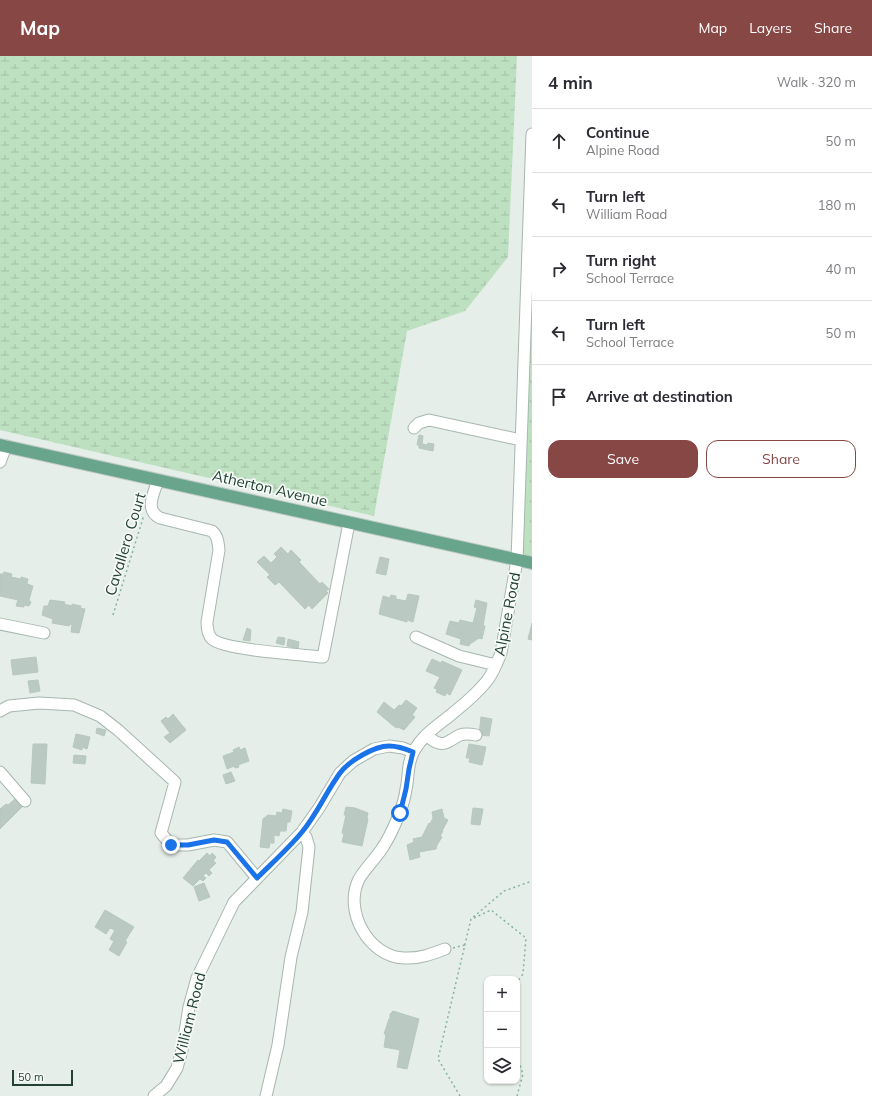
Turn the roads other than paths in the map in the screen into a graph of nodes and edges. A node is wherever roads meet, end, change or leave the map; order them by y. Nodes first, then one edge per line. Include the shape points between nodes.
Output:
1 (532, 134) edge
2 (414, 428) dead end
3 (521, 440) junction
4 (3, 446) edge
5 (0, 462) edge
6 (158, 480) junction
7 (349, 522) junction
8 (517, 560) junction
9 (532, 564) edge
10 (0, 624) edge
11 (44, 633) dead end
12 (416, 637) dead end
13 (496, 665) junction
14 (0, 710) edge
15 (426, 735) junction
16 (476, 735) dead end
17 (413, 752) junction
18 (0, 772) edge
19 (25, 801) dead end
20 (301, 833) junction
21 (257, 878) junction
22 (445, 949) road end
23 (154, 1096) edge
24 (266, 1096) edge

1 - 3 street, Alpine Road
2 - 3 street via 428,420
3 - 8 street, Alpine Road
4 - 5 street
4 - 6 main road, Atherton Avenue
6 - 7 main road, Atherton Avenue
6 - 7 street via 152,500 151,509 154,515 216,534 219,550 207,622 211,638 223,644 322,657
7 - 8 main road, Atherton Avenue
8 - 9 main road, Atherton Avenue
8 - 13 street, Alpine Road via 501,653
10 - 11 street
12 - 13 street via 459,656
13 - 15 street, Alpine Road via 486,682 454,713
14 - 21 street via 8,706 39,703 74,705 100,716 175,782 161,833 171,845 214,840 227,842
15 - 16 street via 442,744 460,734
15 - 17 street, Alpine Road
17 - 20 street, William Road via 389,746 374,749 353,762 340,773
17 - 22 street, Alpine Road via 400,813 392,833 359,880 354,897 356,915 372,944 386,953 403,958 421,958
18 - 19 street
20 - 21 street, William Road
20 - 24 street via 306,837 309,847 302,912
21 - 23 street, William Road via 234,902 197,978 177,1068 166,1086

